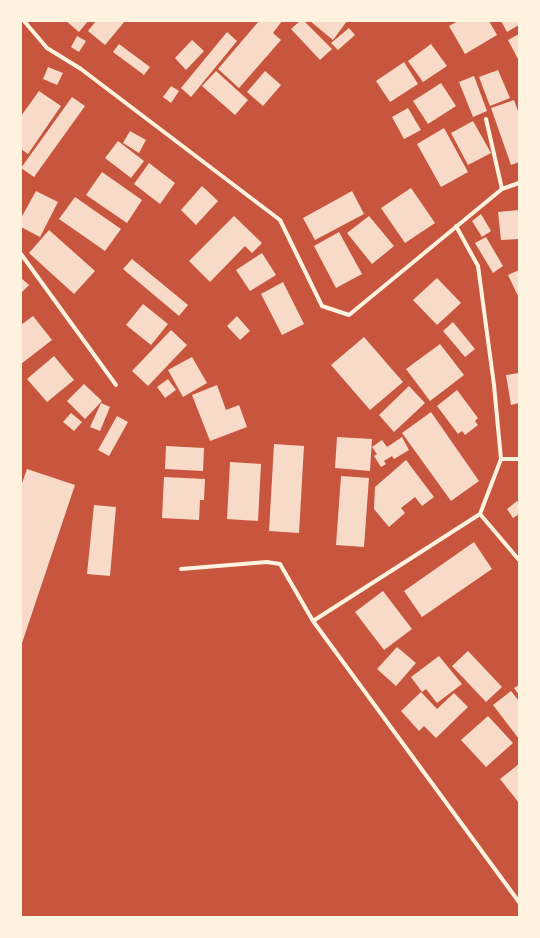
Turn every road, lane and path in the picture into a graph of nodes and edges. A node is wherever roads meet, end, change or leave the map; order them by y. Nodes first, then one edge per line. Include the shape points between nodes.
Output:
1 (24, 21) edge
2 (486, 119) dead end
3 (519, 183) edge
4 (502, 190) junction
5 (456, 226) junction
6 (21, 254) edge
7 (116, 385) dead end
8 (501, 459) junction
9 (519, 459) edge
10 (480, 514) junction
11 (519, 560) edge
12 (181, 569) dead end
13 (313, 621) junction
14 (519, 902) edge

1 - 5 street via 47,48 81,69 280,220 322,306 349,315
2 - 4 street
3 - 4 street
4 - 5 street
5 - 8 street via 478,266
6 - 7 street
8 - 9 street
8 - 10 street
10 - 11 street
10 - 13 street
12 - 13 street via 267,562 280,564
13 - 14 street

